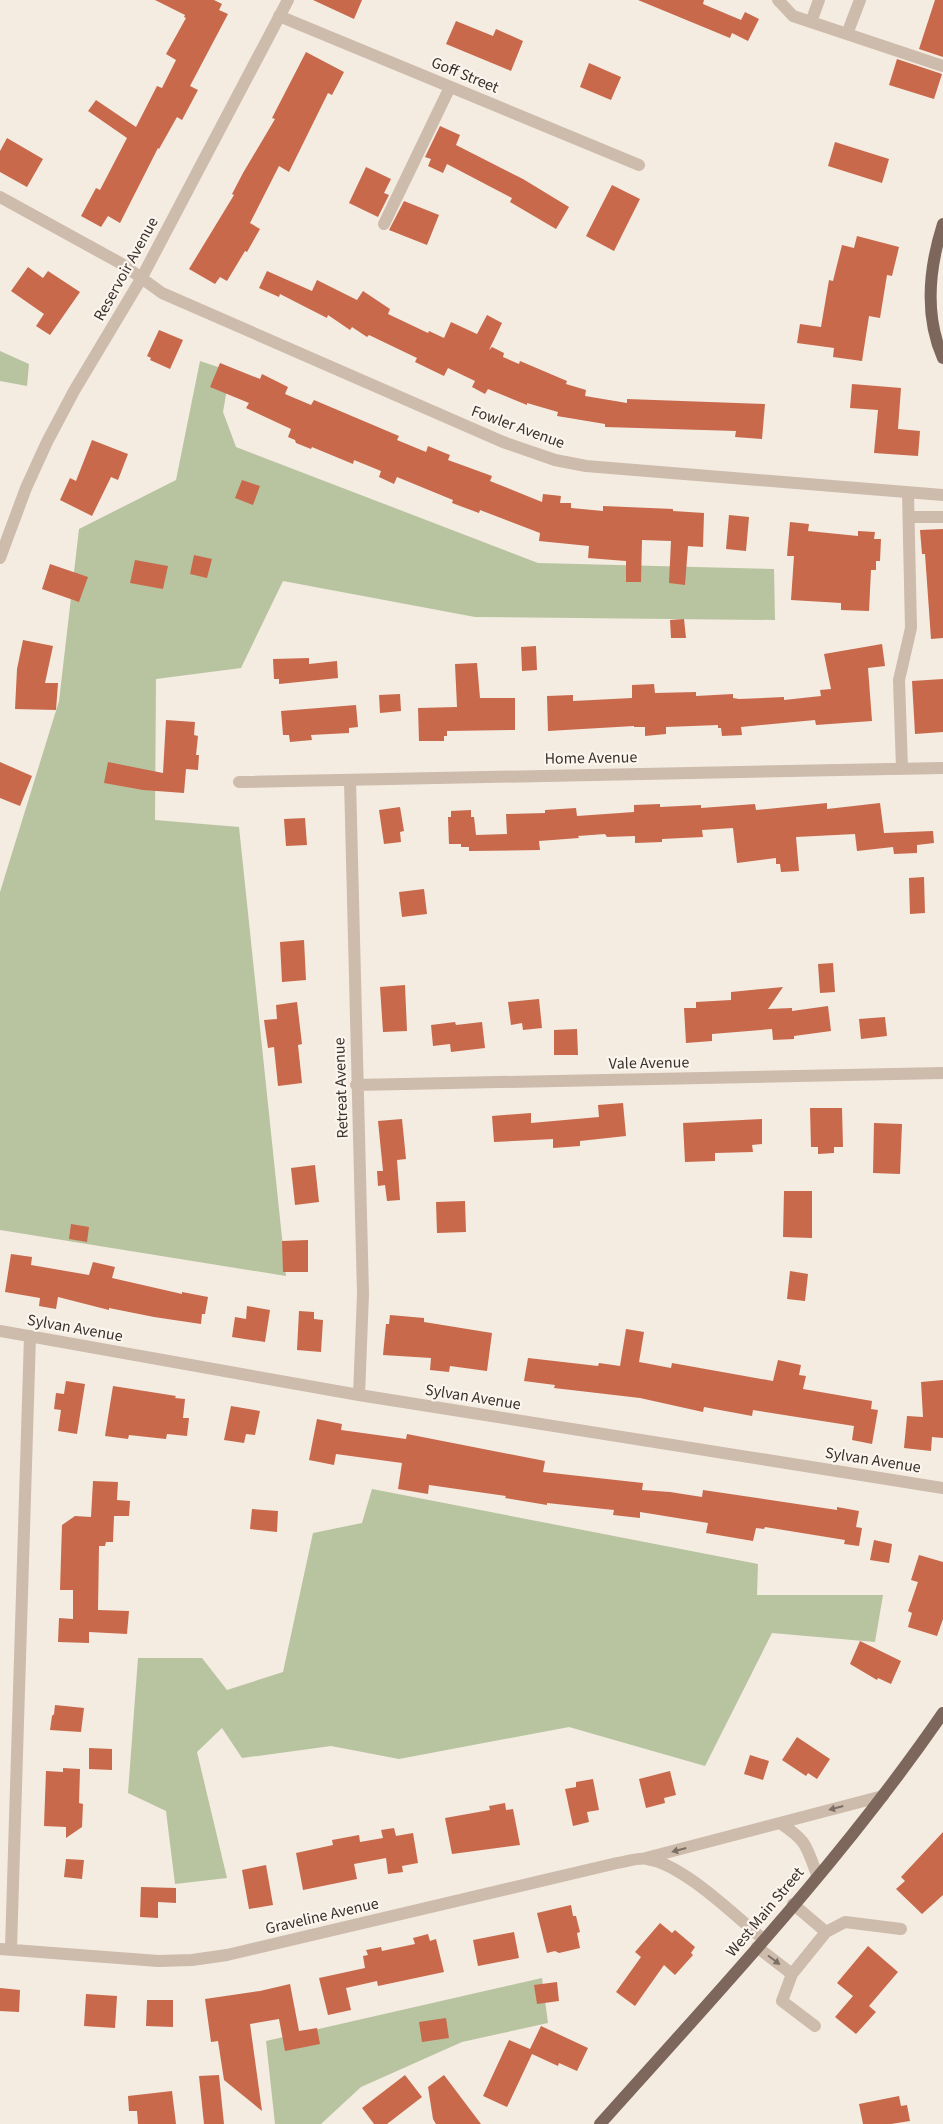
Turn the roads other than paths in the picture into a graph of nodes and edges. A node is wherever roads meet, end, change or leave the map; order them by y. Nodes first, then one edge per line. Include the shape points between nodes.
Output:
1 (288, 0) edge
2 (778, 0) edge
3 (819, 0) edge
4 (860, 0) edge
5 (279, 16) junction
6 (812, 22) junction
7 (847, 34) junction
8 (943, 66) edge
9 (450, 87) junction
10 (639, 165) dead end
11 (0, 197) edge
12 (384, 224) dead end
13 (943, 224) edge
14 (141, 279) junction
15 (943, 358) edge
16 (908, 493) junction
17 (943, 495) edge
18 (909, 517) junction
19 (943, 517) edge
20 (0, 558) edge
21 (902, 768) junction
22 (943, 768) edge
23 (350, 780) junction
24 (239, 782) dead end
25 (943, 1073) edge
26 (356, 1085) junction
27 (0, 1331) edge
28 (30, 1336) junction
29 (359, 1395) junction
30 (943, 1488) edge
31 (943, 1713) edge
32 (883, 1796) junction
33 (780, 1823) junction
34 (646, 1858) junction
35 (817, 1875) junction
36 (793, 1904) junction
37 (901, 1929) dead end
38 (826, 1932) junction
39 (760, 1943) junction
40 (6, 1949) edge
41 (792, 1974) junction
42 (815, 2026) dead end
43 (600, 2124) edge

1 - 5 street, Reservoir Avenue
2 - 6 street via 793,16
3 - 6 street
4 - 7 street
5 - 9 street, Goff Street
5 - 14 street, Reservoir Avenue
6 - 7 street
7 - 8 street
9 - 10 street, Goff Street
9 - 12 street
11 - 14 street, Fowler Avenue via 122,264
13 - 15 main road via 931,275 930,306
14 - 16 street, Fowler Avenue via 171,297 503,442 555,460 586,466
14 - 20 street, Reservoir Avenue via 47,442
16 - 17 street, Fowler Avenue
16 - 18 street
18 - 19 street
18 - 21 street via 911,628 899,680
21 - 22 street, Home Avenue
21 - 23 street, Home Avenue
23 - 24 street, Home Avenue
23 - 26 street, Retreat Avenue
25 - 26 street, Vale Avenue
26 - 29 street, Retreat Avenue via 363,1294
27 - 28 street, Sylvan Avenue
28 - 29 street, Sylvan Avenue
28 - 40 street
29 - 30 street, Sylvan Avenue
31 - 32 main road, West Main Street
32 -> 33 street, Graveline Avenue
32 - 35 main road, West Main Street
33 -> 34 street, Graveline Avenue
33 - 35 street via 800,1836
34 - 39 street via 685,1875
34 - 40 street, Graveline Avenue via 227,1955 192,1960 158,1961
35 - 36 main road, West Main Street
36 - 38 street
36 - 39 main road, West Main Street
37 - 38 street via 845,1922
38 - 41 street
39 -> 41 street
39 - 43 main road, West Main Street
41 - 42 street via 782,2001

